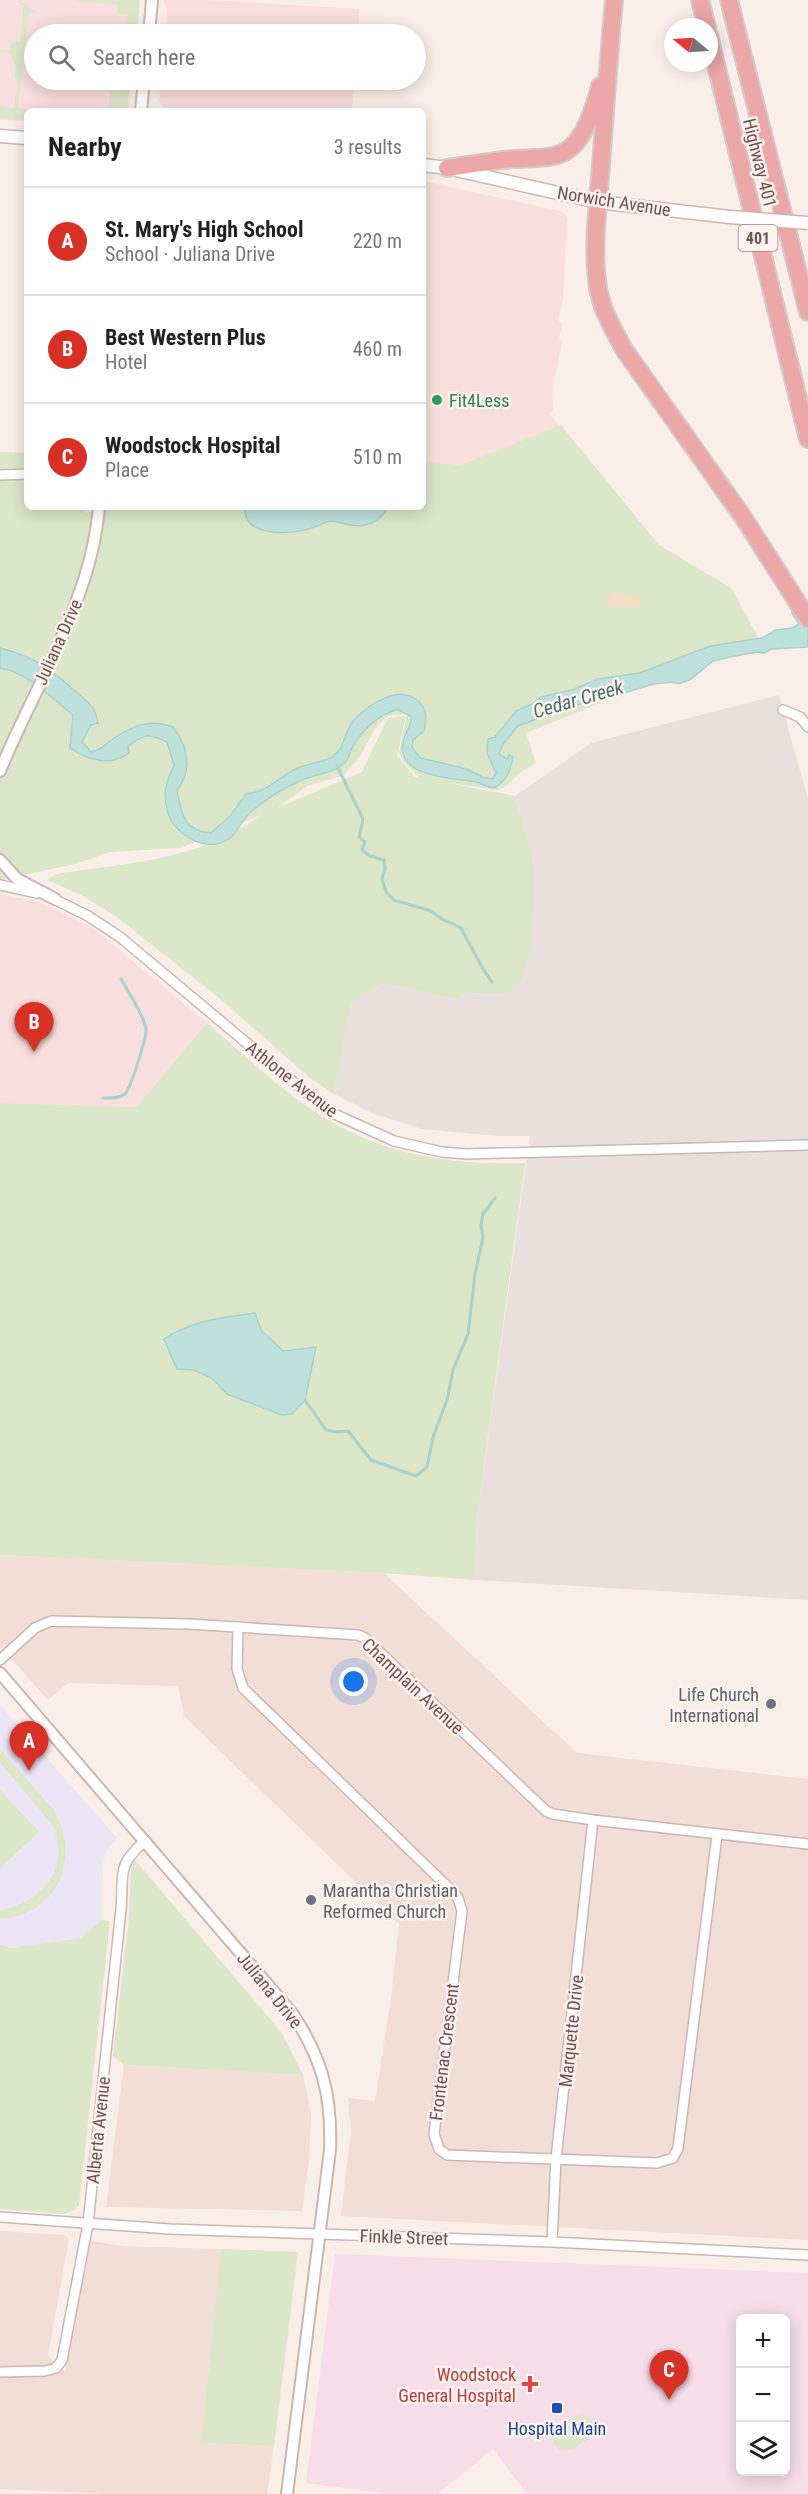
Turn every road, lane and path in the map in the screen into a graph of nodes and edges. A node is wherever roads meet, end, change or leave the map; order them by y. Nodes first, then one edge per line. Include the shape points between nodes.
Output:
1 (152, 0) edge
2 (614, 0) edge
3 (700, 0) edge
4 (729, 0) edge
5 (705, 18) edge
6 (149, 24) edge
7 (612, 27) junction
8 (718, 72) edge
9 (143, 90) edge
10 (141, 108) edge
11 (0, 136) edge
12 (24, 138) edge
13 (426, 165) edge
14 (447, 168) junction
15 (598, 202) junction
16 (808, 223) edge
17 (808, 312) edge
18 (808, 439) edge
19 (24, 474) edge
20 (0, 475) edge
21 (98, 510) edge
22 (808, 619) edge
23 (783, 710) dead end
24 (808, 727) edge
25 (0, 771) edge
26 (0, 860) edge
27 (0, 885) edge
28 (55, 899) junction
29 (808, 1145) edge
30 (238, 1627) junction
31 (0, 1660) edge
32 (0, 1674) edge
33 (594, 1820) junction
34 (717, 1834) junction
35 (145, 1841) junction
36 (808, 1844) edge
37 (556, 2159) junction
38 (0, 2217) edge
39 (88, 2224) junction
40 (320, 2233) junction
41 (552, 2242) junction
42 (808, 2255) edge
43 (0, 2372) edge
44 (287, 2494) edge

1 - 6 street
2 - 7 highway
3 - 5 highway
4 - 17 highway, Highway 401 / 401
7 - 14 highway via 598,96 576,145 534,160 512,159
7 - 15 highway
8 - 18 highway, Highway 401 / 401
9 - 10 street
11 - 12 main road
13 - 14 main road, Norwich Avenue
14 - 15 main road, Norwich Avenue
15 - 16 main road, Norwich Avenue, bridge
15 - 22 highway via 598,289 612,329 743,517
19 - 20 street
21 - 25 street, Juliana Drive via 88,571
23 - 24 street via 800,717
26 - 28 street via 17,879
27 - 28 street, Athlone Avenue
28 - 29 street, Athlone Avenue via 120,937 328,1111 394,1141 466,1154
30 - 31 street, Champlain Avenue via 51,1621 35,1628
30 - 33 street, Champlain Avenue via 365,1638 541,1808 553,1814
30 - 37 street, Frontenac Crescent via 237,1670 243,1688 454,1893 460,1904 434,2134 439,2149 453,2156
32 - 35 street, Juliana Drive
33 - 34 street, Champlain Avenue
33 - 37 street, Marquette Drive
34 - 36 street, Champlain Avenue
34 - 37 street, Frontenac Crescent via 676,2153 669,2161 657,2163
35 - 39 street, Alberta Avenue via 131,1853 122,1869
35 - 40 street, Juliana Drive via 292,2013 316,2055 329,2100 331,2125
37 - 41 street, Marquette Drive
38 - 39 street, Finkle Street
39 - 40 street, Finkle Street
39 - 43 street, Alberta Avenue via 61,2364 45,2371
40 - 41 street, Finkle Street
40 - 44 street, Juliana Drive
41 - 42 street, Finkle Street

